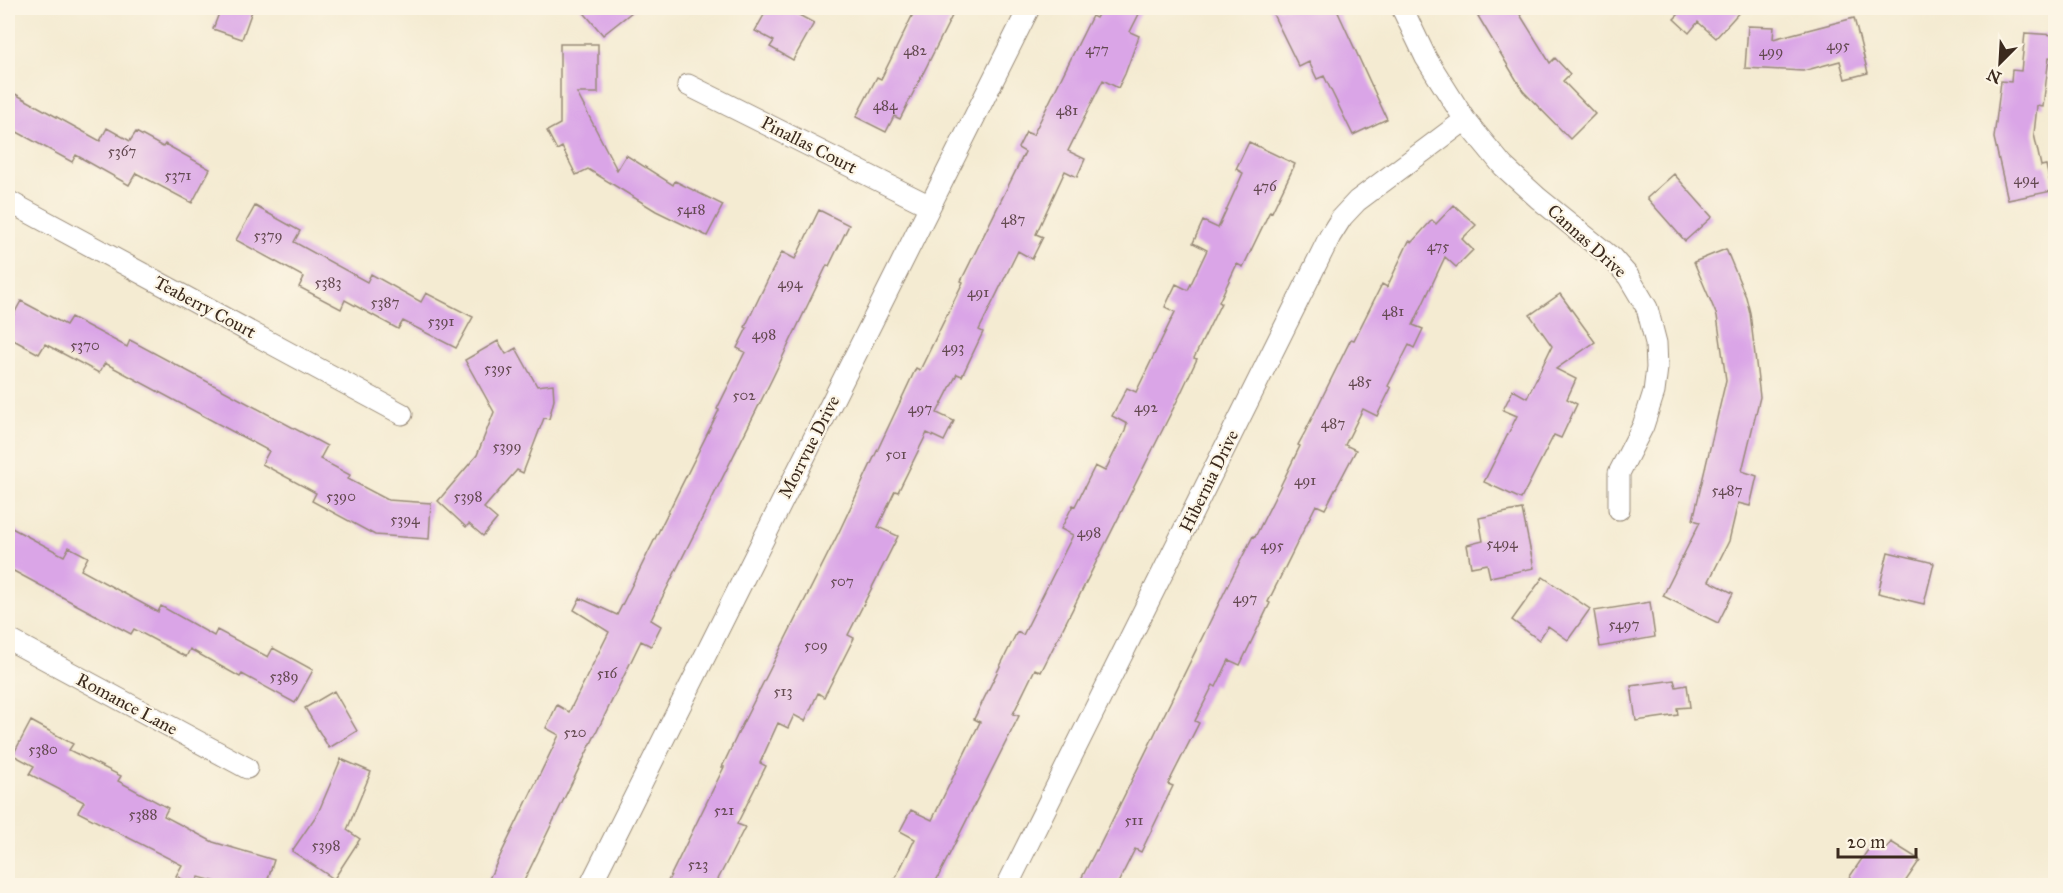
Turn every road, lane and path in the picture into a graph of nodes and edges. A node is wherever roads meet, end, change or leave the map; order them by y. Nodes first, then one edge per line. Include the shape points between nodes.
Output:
1 (1029, 8) edge
2 (1402, 8) edge
3 (688, 85) dead end
4 (1465, 120) junction
5 (8, 201) edge
6 (930, 206) junction
7 (402, 414) dead end
8 (1619, 509) dead end
9 (8, 639) edge
10 (247, 768) dead end
11 (590, 885) edge
12 (1007, 885) edge

1 - 6 street, Morrvue Drive
2 - 4 street, Cannas Drive via 1426,58
3 - 6 street, Pinallas Court
4 - 8 street, Cannas Drive via 1503,166 1612,258 1647,308 1656,343 1654,392 1619,473
4 - 12 street, Hibernia Drive via 1357,201 1330,236
5 - 7 street, Teaberry Court
6 - 11 street, Morrvue Drive
9 - 10 street, Romance Lane

